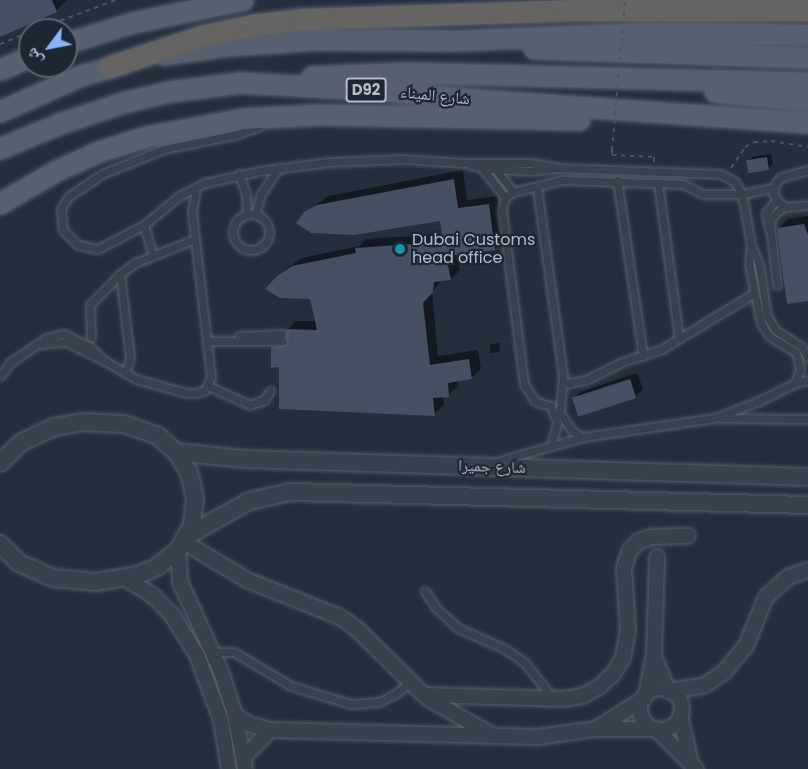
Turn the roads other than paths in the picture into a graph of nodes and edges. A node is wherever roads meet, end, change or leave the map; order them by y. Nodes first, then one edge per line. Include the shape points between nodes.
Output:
1 (244, 0) edge
2 (598, 0) edge
3 (648, 8) junction
4 (808, 9) edge
5 (808, 35) edge
6 (78, 40) edge
7 (454, 41) junction
8 (808, 58) edge
9 (18, 62) edge
10 (109, 67) junction
11 (0, 70) edge
12 (240, 83) junction
13 (808, 83) edge
14 (757, 89) junction
15 (808, 101) edge
16 (0, 112) edge
17 (281, 115) junction
18 (742, 120) junction
19 (808, 123) edge
20 (0, 148) edge
21 (464, 163) junction
22 (279, 167) junction
23 (482, 168) junction
24 (559, 168) junction
25 (495, 170) junction
26 (615, 170) junction
27 (808, 171) edge
28 (55, 172) junction
29 (239, 174) junction
30 (617, 182) junction
31 (658, 183) junction
32 (196, 187) junction
33 (537, 188) junction
34 (773, 188) junction
35 (513, 192) junction
36 (0, 193) edge
37 (742, 194) junction
38 (505, 197) junction
39 (776, 200) junction
40 (0, 204) edge
41 (808, 205) edge
42 (784, 206) junction
43 (251, 215) junction
44 (144, 225) junction
45 (770, 230) junction
46 (195, 239) junction
47 (751, 245) junction
48 (153, 256) junction
49 (120, 274) junction
50 (777, 285) dead end
51 (754, 293) junction
52 (91, 337) dead end
53 (282, 338) dead end
54 (679, 339) junction
55 (207, 341) junction
56 (643, 356) junction
57 (808, 358) edge
58 (125, 374) junction
59 (0, 376) edge
60 (808, 380) edge
61 (795, 383) junction
62 (563, 384) junction
63 (208, 386) junction
64 (270, 392) dead end
65 (560, 404) junction
66 (551, 406) junction
67 (715, 418) junction
68 (808, 419) edge
69 (583, 437) junction
70 (551, 446) junction
71 (176, 452) junction
72 (2, 456) edge
73 (482, 466) junction
74 (808, 477) edge
75 (808, 505) edge
76 (688, 536) dead end
77 (183, 542) junction
78 (1, 548) edge
79 (657, 557) dead end
80 (808, 570) edge
81 (125, 578) junction
82 (425, 591) dead end
83 (213, 652) junction
84 (654, 654) junction
85 (409, 683) junction
86 (705, 685) junction
87 (668, 690) junction
88 (423, 695) junction
89 (645, 697) junction
90 (553, 698) junction
91 (235, 715) junction
92 (681, 715) junction
93 (596, 729) junction
94 (656, 729) junction
95 (270, 730) junction
96 (496, 737) junction
97 (244, 763) edge
98 (693, 765) edge
99 (229, 769) edge

1 - 6 main road via 142,20
2 - 3 main road
3 - 4 highway
3 - 10 highway via 278,22 202,36
5 - 7 main road via 656,33
7 - 8 main road via 536,49
7 - 10 main road via 272,42 184,52
9 - 11 main road
10 - 16 main road
12 - 14 main road via 405,73 639,79
12 - 18 main road, شارع الميناء / D92
12 - 20 main road, شارع الميناء / D92 via 169,92 123,103
13 - 14 main road
14 - 15 main road
17 - 18 main road via 496,117 676,127
17 - 28 main road via 147,137 99,152
17 - 44 lane via 249,130 181,144 121,165 82,185 61,208 61,223 67,236 84,248 105,246
18 - 19 main road, شارع الميناء / D92
21 - 22 lane via 379,159
21 - 23 lane
21 - 24 lane via 531,163
22 - 29 lane
22 - 43 lane
23 - 25 lane
23 - 38 lane
24 - 25 lane
24 - 26 lane
25 - 35 lane
26 - 30 lane
26 - 37 lane via 726,176
27 - 34 lane via 781,177
28 - 36 main road
28 - 40 main road
29 - 32 lane
29 - 43 lane
30 - 31 lane
30 - 33 lane via 562,180
30 - 56 lane
31 - 37 lane via 683,184 703,194
31 - 54 lane
32 - 44 lane
32 - 46 lane via 192,205
33 - 35 lane
33 - 62 lane
34 - 37 lane
34 - 39 lane
35 - 38 lane
37 - 47 lane
38 - 66 lane via 502,209 524,384 534,401
39 - 42 lane
39 - 45 lane via 766,213
41 - 42 lane
42 - 45 lane via 773,216
43 - 43 lane via 235,225 233,236 239,245 254,250 264,245 269,236 268,225
44 - 48 lane
45 - 50 lane
46 - 48 lane
46 - 55 lane
47 - 51 lane via 749,265
47 - 57 lane via 772,326 801,346
48 - 49 lane
49 - 52 lane via 90,305
49 - 58 lane via 130,358
51 - 54 lane
51 - 61 lane via 765,331 796,352 800,369
53 - 55 lane
54 - 56 lane
55 - 63 lane via 211,377
56 - 62 lane via 586,380
58 - 59 lane via 89,346 64,333 50,336 11,362
58 - 63 lane via 148,384 191,393
60 - 61 lane
61 - 67 lane
62 - 65 lane
63 - 64 lane via 250,405 264,400
65 - 66 lane
65 - 69 lane via 564,422
66 - 70 lane via 557,423
67 - 68 lane
67 - 69 lane
69 - 70 lane
70 - 73 lane
71 - 72 street via 147,431 124,424 92,422 42,431
71 - 73 street, شارع جميرا via 227,458
71 - 77 street via 187,466 195,492 194,516
73 - 74 street, شارع جميرا
75 - 77 street, شارع جميرا via 291,492 249,501
76 - 90 street via 645,539 630,550 624,568 628,629 623,658 599,687 572,698
77 - 81 street, شارع جميرا via 157,567
77 - 83 street via 180,582
77 - 85 street via 248,580 340,616
78 - 81 street, شارع جميرا via 29,569 54,578 96,582
79 - 84 street
80 - 86 street via 788,577 772,590 740,655
81 - 99 street via 152,594 172,615 197,655 221,720
82 - 90 lane via 436,608 458,628 524,662
83 - 85 lane via 234,652 291,686 351,704 379,702
83 - 91 street
84 - 87 street
84 - 89 street
85 - 88 street
86 - 87 street
86 - 92 street
87 - 89 street via 656,689
87 - 92 street via 680,703
88 - 90 street
88 - 96 street
89 - 93 street
89 - 94 street via 641,715 646,724
91 - 95 street
91 - 97 street
92 - 94 street via 671,728
92 - 98 street
93 - 94 street
93 - 96 street
94 - 98 street
95 - 96 street
95 - 97 street

